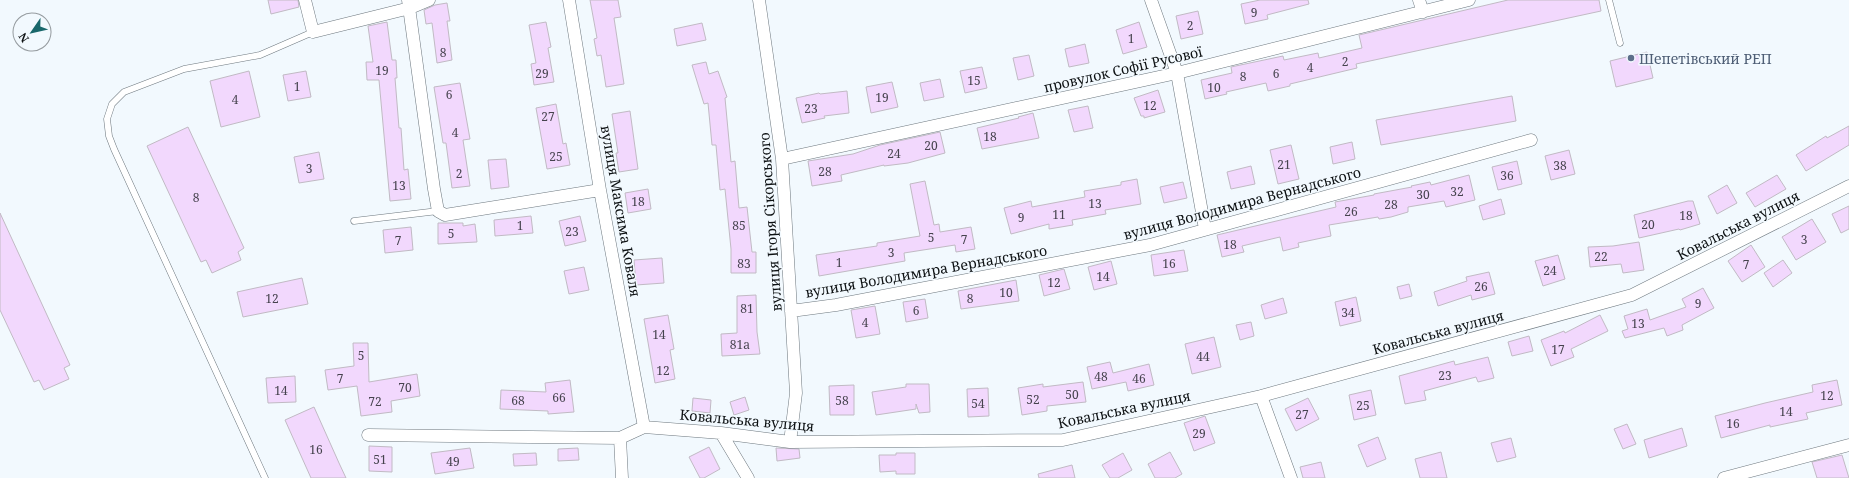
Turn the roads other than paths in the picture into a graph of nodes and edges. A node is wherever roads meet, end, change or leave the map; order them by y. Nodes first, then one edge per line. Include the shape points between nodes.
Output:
1 (305, 0) edge
2 (429, 0) edge
3 (569, 0) edge
4 (759, 0) edge
5 (1150, 0) edge
6 (1419, 0) edge
7 (1469, 0) edge
8 (1609, 0) edge
9 (409, 4) edge
10 (1423, 12) junction
11 (313, 32) junction
12 (1620, 42) dead end
13 (1177, 73) junction
14 (1531, 140) dead end
15 (782, 159) junction
16 (1849, 186) edge
17 (600, 190) junction
18 (438, 211) junction
19 (354, 221) dead end
20 (1205, 230) junction
21 (792, 311) junction
22 (1261, 396) junction
23 (644, 427) junction
24 (721, 433) junction
25 (368, 435) dead end
26 (620, 438) junction
27 (790, 442) junction
28 (1849, 445) edge
29 (265, 478) edge
30 (622, 478) edge
31 (748, 478) edge
32 (1291, 478) edge
33 (1724, 478) edge

1 - 11 street
2 - 9 street
3 - 17 street, вулиця Максима Коваля
4 - 15 street, вулиця Ігоря Сікорського
5 - 13 street
6 - 10 street
7 - 10 street, провулок Софії Русової
8 - 12 lane
9 - 11 street
9 - 18 street
10 - 13 street, провулок Софії Русової
11 - 29 lane via 260,55 184,69 131,88 117,97 107,119 114,149
13 - 15 street, провулок Софії Русової
13 - 20 street
14 - 20 street, вулиця Володимира Вернадського
15 - 21 street, вулиця Ігоря Сікорського
16 - 22 street, Ковальська вулиця via 1632,295
17 - 18 street via 445,215
17 - 23 street, вулиця Максима Коваля
18 - 19 lane
20 - 21 street, вулиця Володимира Вернадського via 1150,245 836,305
21 - 27 street, вулиця Ігоря Сікорського via 796,393
22 - 27 street, Ковальська вулиця via 1063,440
22 - 32 street
23 - 24 street, Ковальська вулиця
23 - 26 street, Ковальська вулиця
24 - 27 street, Ковальська вулиця
24 - 31 street
25 - 26 street, Ковальська вулиця
26 - 30 street
28 - 33 street

